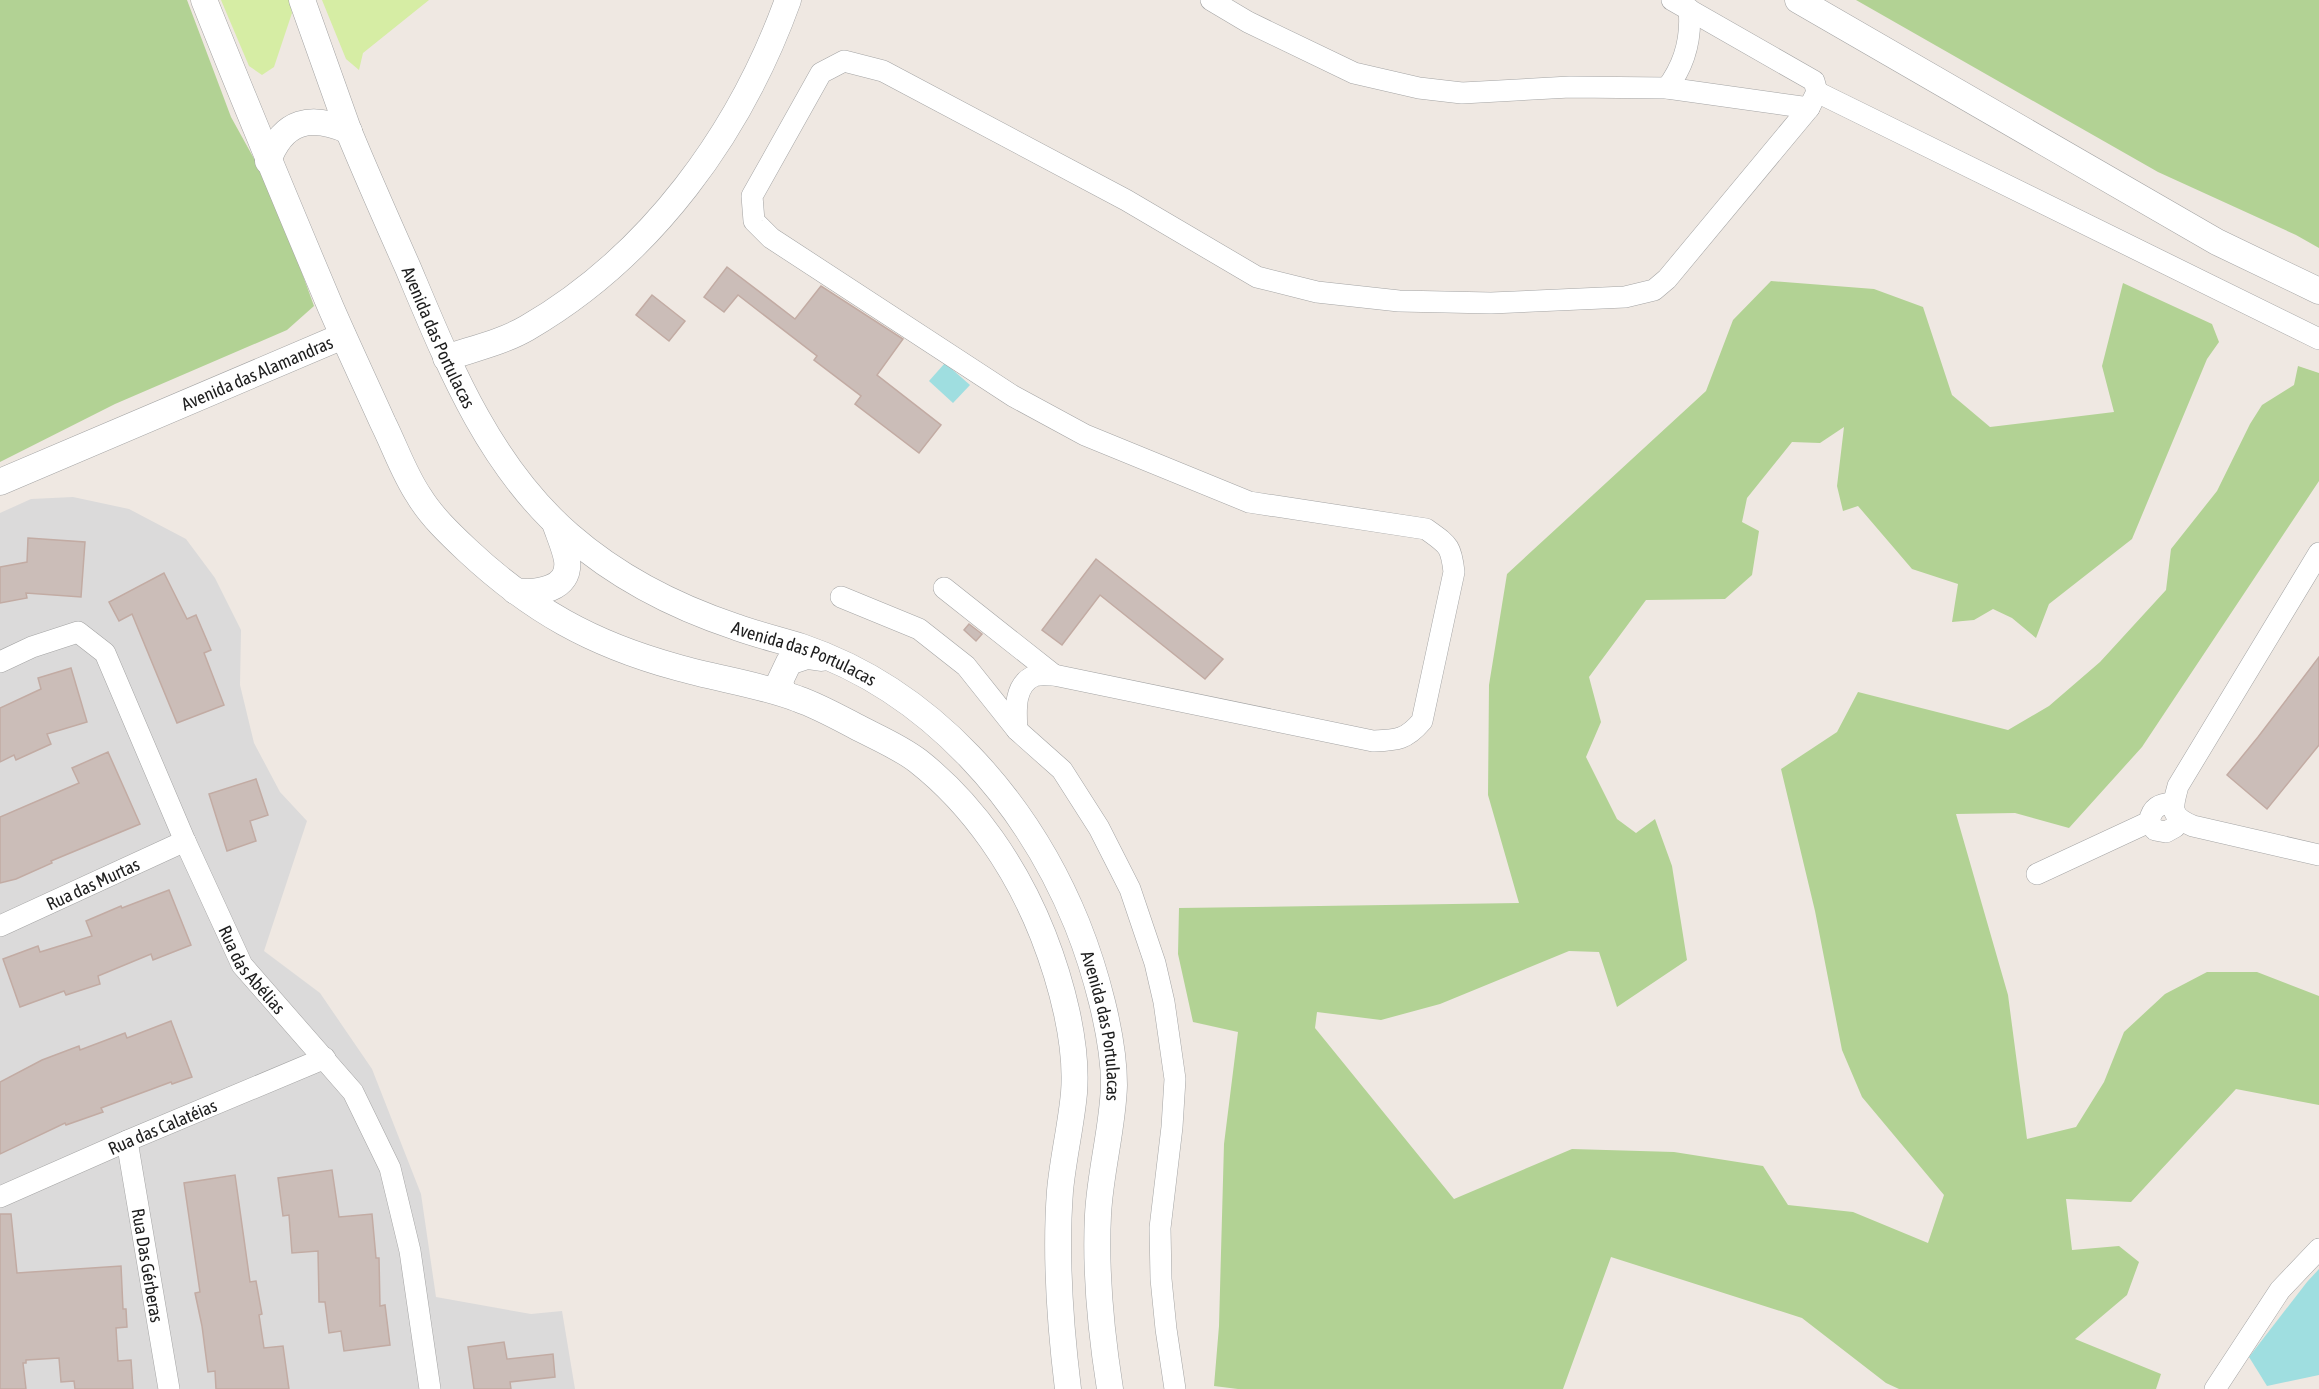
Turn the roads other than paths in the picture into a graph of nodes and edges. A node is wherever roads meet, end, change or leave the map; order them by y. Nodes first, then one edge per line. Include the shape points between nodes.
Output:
1 (204, 0) edge
2 (302, 0) edge
3 (788, 0) edge
4 (1211, 0) edge
5 (1798, 0) edge
6 (1681, 5) edge
7 (1667, 88) junction
8 (1813, 100) junction
9 (349, 131) junction
10 (268, 161) junction
11 (2319, 291) edge
12 (344, 336) junction
13 (2319, 339) edge
14 (446, 358) junction
15 (0, 482) edge
16 (554, 522) junction
17 (2319, 553) edge
18 (944, 588) dead end
19 (515, 591) junction
20 (841, 597) dead end
21 (833, 659) junction
22 (0, 662) edge
23 (1054, 675) junction
24 (783, 693) junction
25 (1017, 730) junction
26 (2177, 812) junction
27 (185, 842) junction
28 (2319, 855) edge
29 (2037, 874) dead end
30 (0, 926) edge
31 (325, 1058) junction
32 (127, 1141) junction
33 (0, 1197) edge
34 (2319, 1250) edge
35 (169, 1389) edge
36 (430, 1389) edge
37 (1068, 1389) edge
38 (1110, 1389) edge
39 (1175, 1389) edge
40 (2215, 1389) edge

1 - 10 street, Avenida das Alamandras
2 - 9 street, Avenida das Portulacas
3 - 14 street via 742,105 698,171 647,231 590,284 525,329
4 - 7 street via 1354,73 1419,88 1462,93 1570,87
5 - 11 street via 2217,242
6 - 7 street via 1690,25 1686,54
6 - 8 street via 1814,81
7 - 8 street
8 - 13 street
8 - 23 street via 1654,290 1625,297 1503,303 1400,300 1317,292 1257,277 1126,200 883,71 844,62 821,73 752,196 754,221 771,238 1013,396 1085,435 1250,502 1426,529 1451,550 1454,572 1422,721 1401,739 1373,741
9 - 10 street via 324,122 308,122 289,129 275,143
9 - 14 street, Avenida das Portulacas
10 - 12 street, Avenida das Alamandras
12 - 15 street, Avenida das Alamandras
12 - 19 street, Avenida das Portulacas via 419,496 467,550
14 - 16 street, Avenida das Portulacas via 498,453
16 - 19 street via 567,558 565,574 553,588
16 - 21 street, Avenida das Portulacas via 599,558 672,601 736,628
17 - 26 street via 2178,786
18 - 23 street
19 - 24 street, Avenida das Portulacas via 554,619 628,653
20 - 25 street via 919,628 966,666
21 - 24 street via 807,656 789,662 780,681
21 - 38 street, Avenida das Portulacas via 928,717 981,769 1026,827 1050,867 1077,926 1102,1004 1114,1085 1098,1214 1101,1311
22 - 27 street, Rua das Abélias via 78,632 105,653
23 - 25 street via 1034,676 1022,687 1016,704
24 - 37 street, Avenida das Portulacas via 817,706 914,758 937,778 996,847 1042,930 1062,992 1074,1088 1060,1191 1059,1240
25 - 39 street via 1062,770 1099,828 1144,926 1164,1002 1175,1079 1160,1228 1161,1269
26 - 28 street via 2193,826
26 - 29 street via 2175,827 2166,832 2155,830 2149,822
27 - 30 street, Rua das Murtas
27 - 31 street, Rua das Abélias via 242,965
31 - 32 street, Rua das Calatéias
31 - 36 street, Rua das Abélias via 353,1092 390,1168 410,1251
32 - 33 street, Rua das Calatéias
32 - 35 street, Rua Das Gérberas
34 - 40 street via 2280,1290

